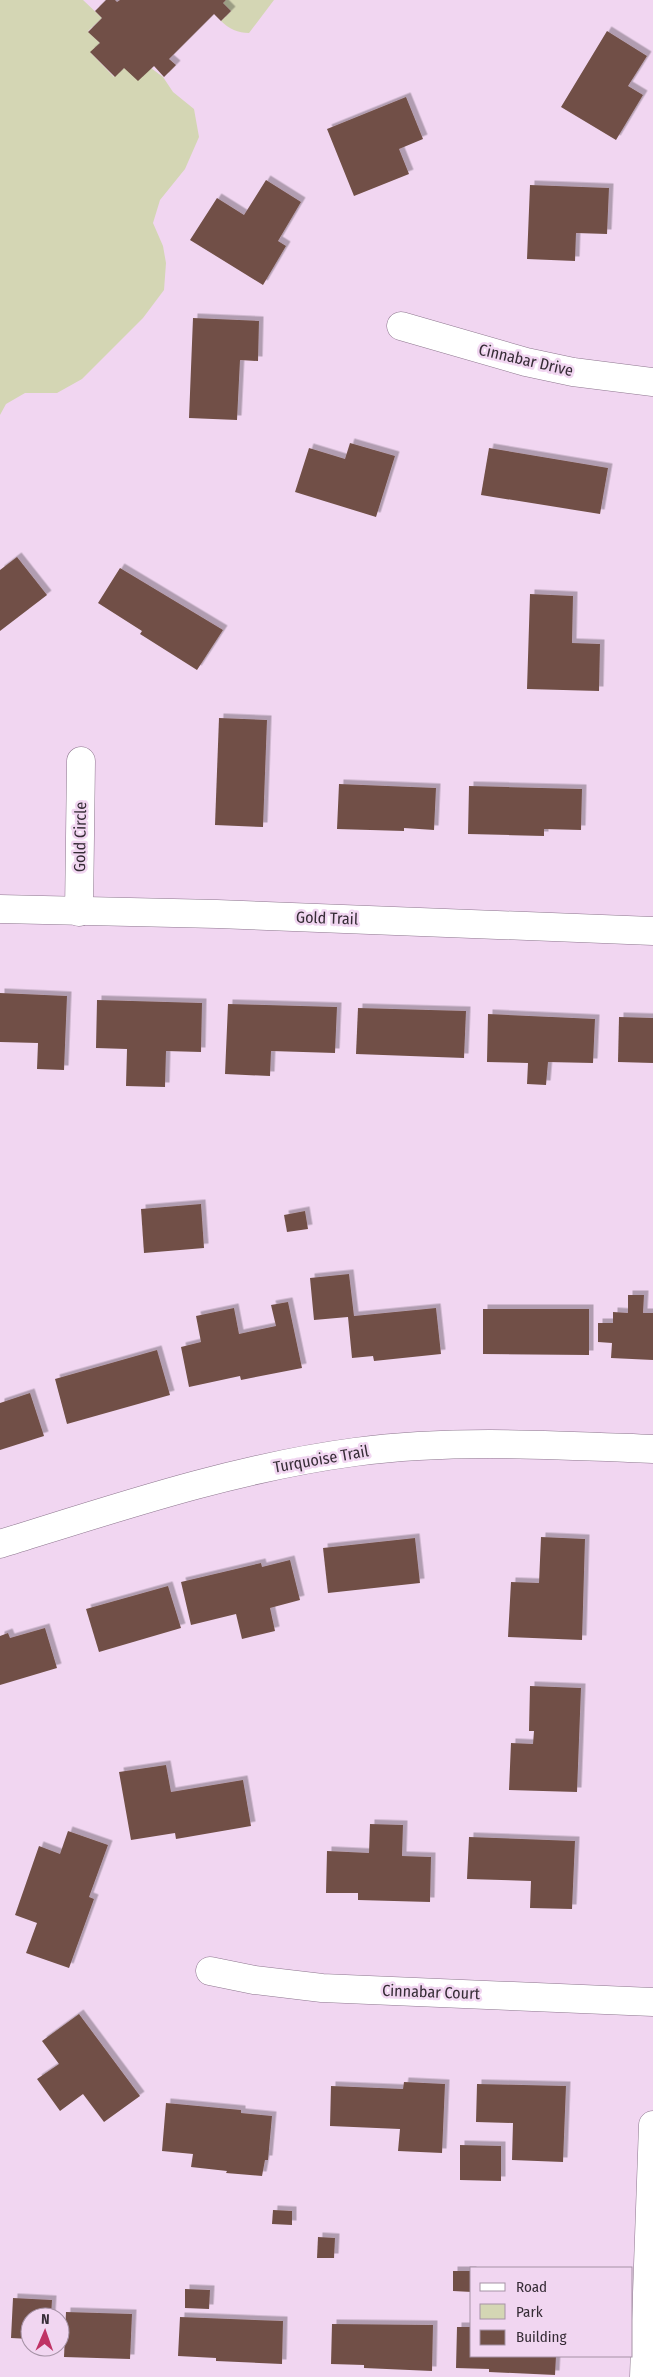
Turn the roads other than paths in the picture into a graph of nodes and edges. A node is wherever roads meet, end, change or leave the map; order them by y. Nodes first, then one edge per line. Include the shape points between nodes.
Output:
1 (401, 326) dead end
2 (653, 382) edge
3 (82, 761) dead end
4 (0, 909) edge
5 (79, 912) junction
6 (653, 931) edge
7 (653, 1449) edge
8 (0, 1544) edge
9 (210, 1971) dead end
10 (653, 2002) edge
11 (653, 2125) edge
12 (644, 2377) edge

1 - 2 street, Cinnabar Drive via 526,362 573,372
3 - 5 street, Gold Circle
4 - 5 street, Gold Trail
5 - 6 street, Gold Trail via 217,914
7 - 8 street, Turquoise Trail via 470,1443 354,1452 228,1476
9 - 10 street, Cinnabar Court via 322,1988
11 - 12 street

